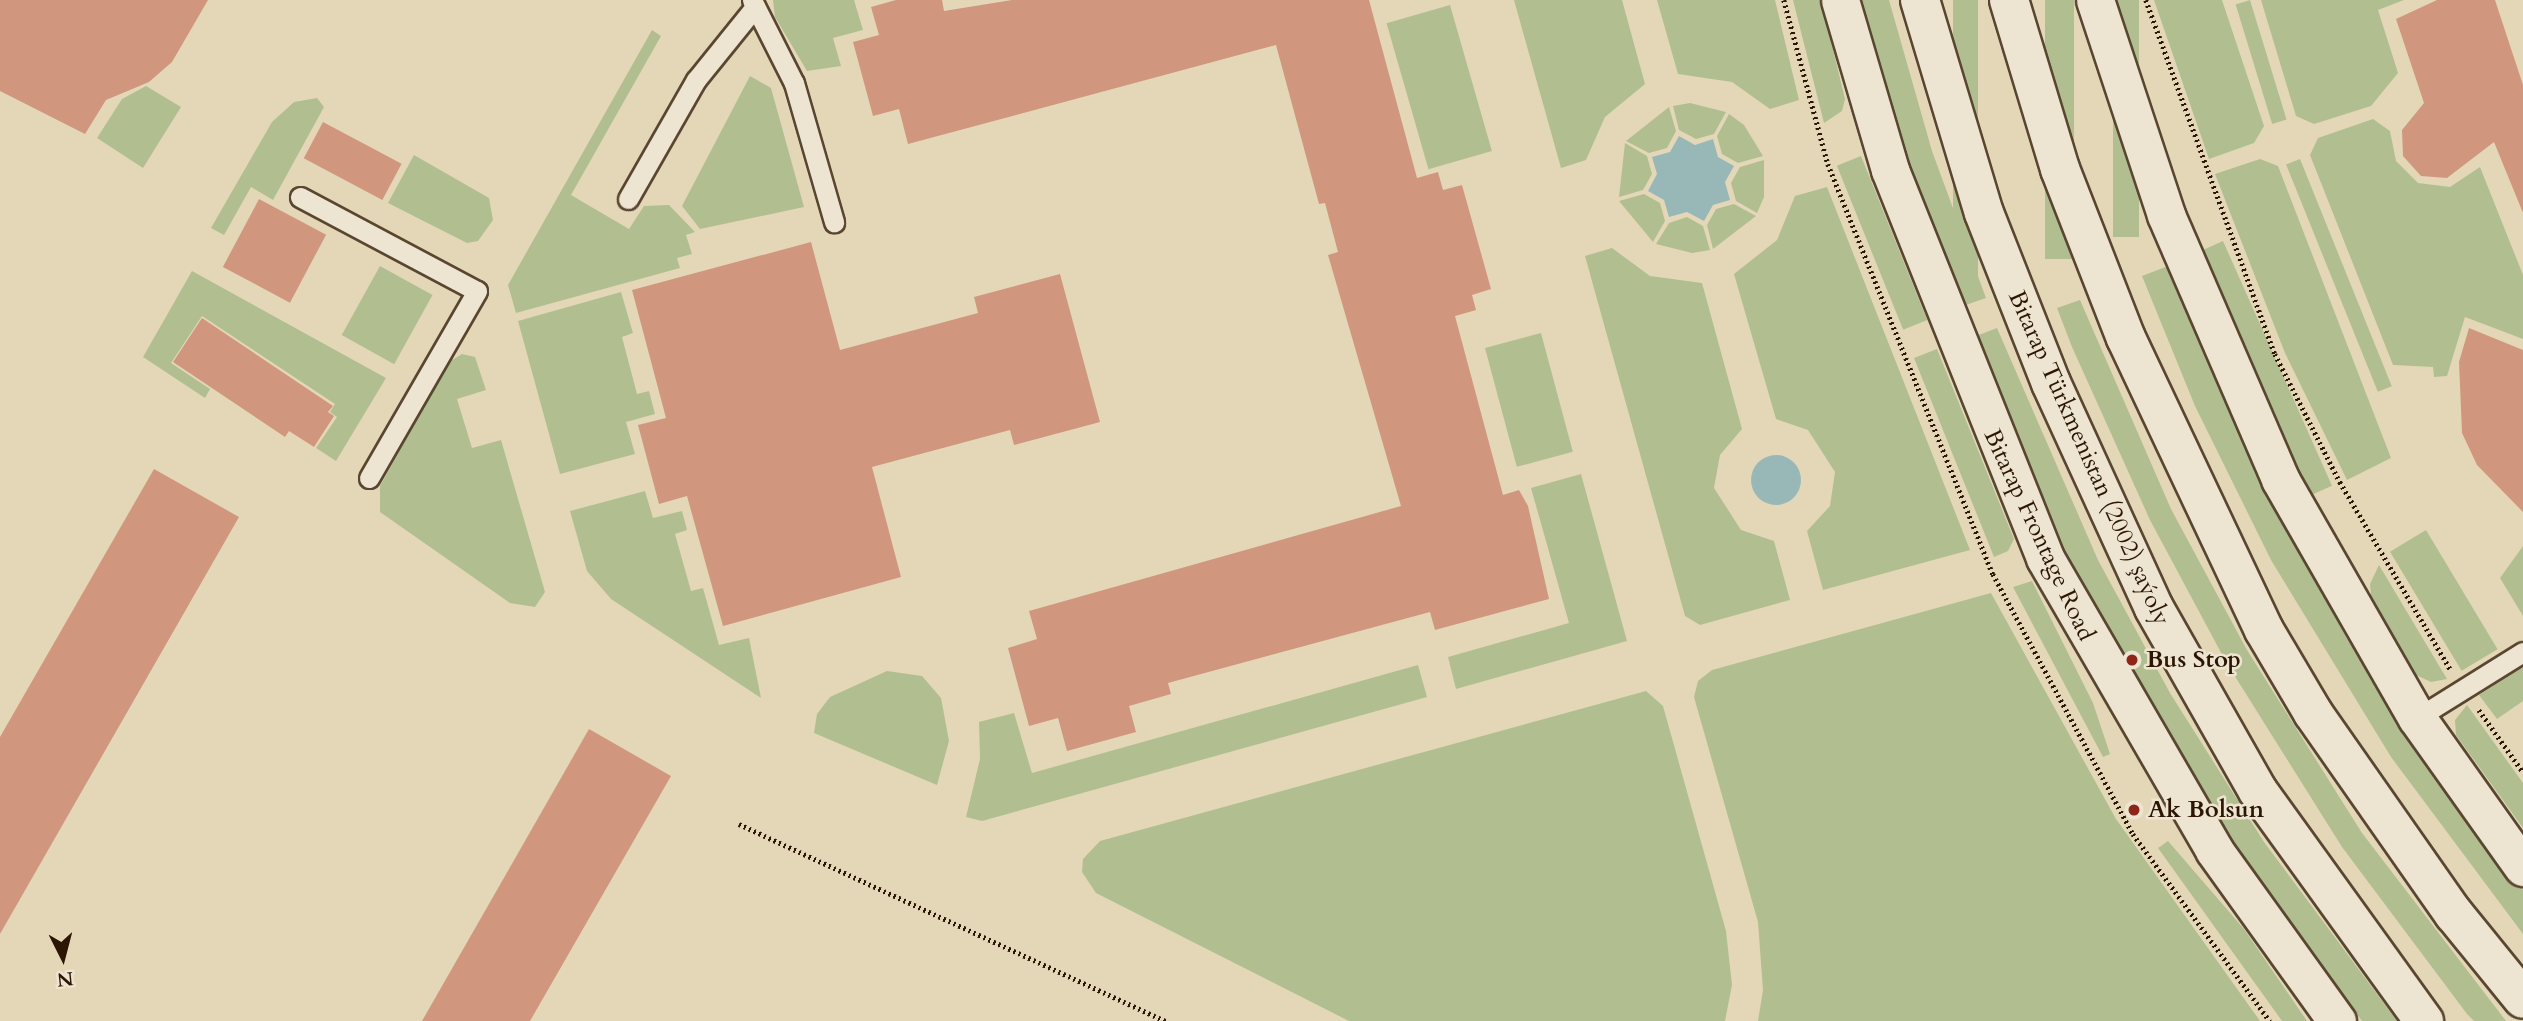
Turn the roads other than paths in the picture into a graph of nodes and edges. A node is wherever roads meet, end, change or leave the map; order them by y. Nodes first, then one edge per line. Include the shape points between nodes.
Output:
1 (1840, 0) edge
2 (1920, 0) edge
3 (2009, 0) edge
4 (2095, 0) edge
5 (753, 3) edge
6 (300, 197) dead end
7 (628, 199) dead end
8 (834, 222) dead end
9 (369, 478) dead end
10 (2523, 652) edge
11 (2417, 718) junction
12 (2523, 867) edge
13 (2523, 999) edge
14 (2337, 1021) edge
15 (2424, 1021) edge

1 - 14 street, Bitarap Frontage Road via 1894,183 2045,558 2214,850
2 - 15 main road, Bitarap Türkmenistan (2002) şaýoly via 1984,213 2051,383 2154,608 2258,791
3 - 13 main road via 2060,169 2126,338 2264,630 2313,713 2454,914
4 - 11 street via 2166,215 2239,391 2316,551
5 - 7 lane via 696,80
5 - 8 lane via 794,83
6 - 9 lane via 477,291
10 - 11 lane
11 - 12 street

